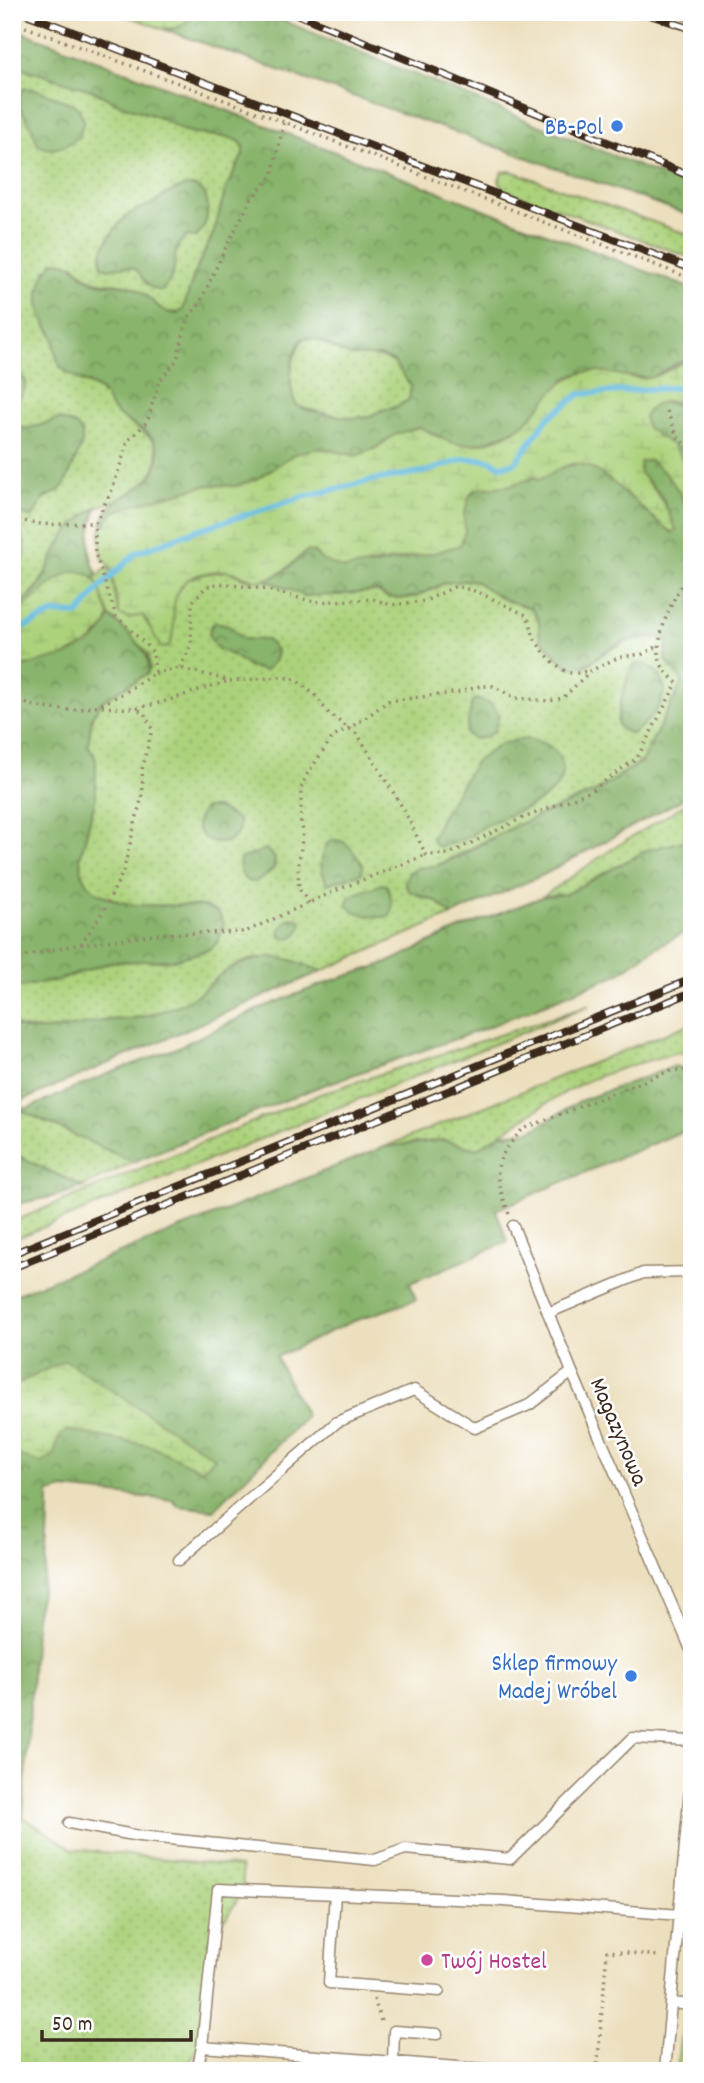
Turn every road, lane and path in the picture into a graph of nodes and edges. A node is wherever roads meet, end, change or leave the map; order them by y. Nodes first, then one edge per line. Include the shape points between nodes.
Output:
1 (679, 12) edge
2 (692, 17) edge
3 (12, 22) edge
4 (284, 122) junction
5 (692, 279) edge
6 (667, 411) dead end
7 (692, 452) edge
8 (12, 516) edge
9 (95, 523) junction
10 (692, 572) edge
11 (658, 646) junction
12 (180, 668) junction
13 (590, 671) junction
14 (155, 673) junction
15 (231, 681) junction
16 (12, 701) edge
17 (100, 706) junction
18 (136, 708) junction
19 (349, 728) junction
20 (426, 855) junction
21 (309, 903) junction
22 (80, 944) junction
23 (12, 959) edge
24 (692, 1070) edge
25 (513, 1226) joint
26 (692, 1272) edge
27 (548, 1313) junction
28 (572, 1372) junction
29 (179, 1560) dead end
30 (692, 1652) edge
31 (692, 1741) edge
32 (692, 1766) edge
33 (69, 1823) dead end
34 (335, 1894) junction
35 (680, 1915) junction
36 (661, 1956) dead end
37 (371, 1986) junction
38 (439, 1992) dead end
39 (672, 2003) junction
40 (692, 2005) edge
41 (394, 2031) junction
42 (437, 2034) dead end
43 (202, 2047) junction
44 (393, 2063) junction
45 (197, 2071) edge
46 (510, 2071) edge
47 (597, 2071) edge
48 (664, 2071) edge

1 - 2 lane
3 - 4 path
4 - 5 path
4 - 9 path via 272,176 251,200 199,305 187,319 177,360 159,381 147,422 128,441
6 - 7 path via 677,436
8 - 9 path via 36,526
9 - 14 path via 95,553 116,616 153,652
10 - 11 path via 683,581
11 - 13 path
11 - 20 path via 661,664 677,683 638,758 591,791 449,854
12 - 13 path via 191,646 192,602 206,587 228,583 315,602 373,598 391,605 425,601 456,586 468,588 526,615 537,641 564,670 573,674
12 - 14 path
12 - 15 path
13 - 19 path via 563,698 516,698 493,686 480,686 388,701
14 - 17 path
15 - 18 path
15 - 19 path via 295,679
16 - 17 path via 59,709
17 - 18 path
18 - 22 path via 152,729 142,770 144,792 120,881
19 - 20 path via 391,789
19 - 21 path via 326,744 301,789 299,889
20 - 21 path
21 - 22 path via 245,932 160,934
22 - 23 path
24 - 25 path via 669,1071 523,1129 506,1147 496,1180
25 - 27 lane, Magazynowa
26 - 27 lane via 643,1273
27 - 28 lane, Magazynowa
28 - 29 lane via 529,1405 475,1428 414,1390 337,1422
28 - 30 lane, Magazynowa
31 - 33 lane via 633,1738 510,1859 405,1849 375,1860 139,1836
32 - 35 lane
34 - 35 lane
34 - 37 lane via 328,1983
34 - 43 lane via 218,1889
35 - 39 lane
36 - 47 path via 607,1951
37 - 38 lane
37 - 41 path via 381,2021
39 - 40 lane
39 - 48 lane
41 - 42 lane
41 - 44 lane
43 - 44 lane
43 - 45 lane
44 - 46 lane

